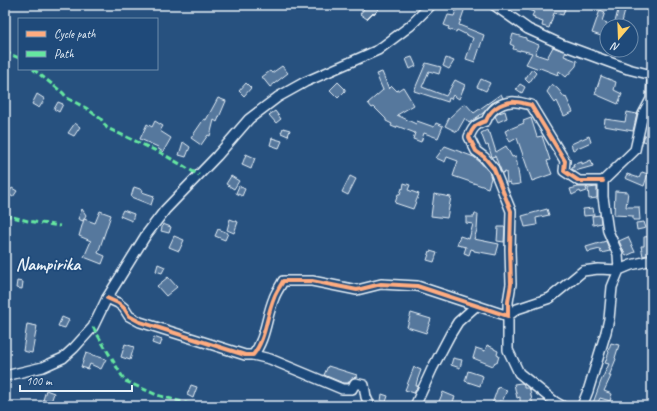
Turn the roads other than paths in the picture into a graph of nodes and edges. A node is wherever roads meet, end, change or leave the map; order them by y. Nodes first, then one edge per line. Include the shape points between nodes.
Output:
1 (431, 5) edge
2 (494, 5) edge
3 (652, 75) edge
4 (652, 81) edge
5 (603, 181) junction
6 (652, 260) edge
7 (619, 270) junction
8 (107, 298) junction
9 (476, 306) junction
10 (508, 316) junction
11 (253, 355) junction
12 (5, 376) edge
13 (370, 406) edge
14 (415, 406) edge
15 (562, 406) edge
16 (582, 406) edge

1 - 8 street via 410,26 378,50 305,82 278,97 249,119 165,210 146,235
2 - 3 street via 528,28 563,44 628,69
4 - 5 street via 651,99 643,114 635,150
5 - 7 street via 608,231 618,254
5 - 10 street via 579,181 564,171 565,161 531,105 512,102 499,106 489,113 486,121 472,128 469,137 476,151 494,169 511,211 511,284
6 - 7 street
7 - 10 street via 583,271 550,298 517,309
7 - 16 street via 612,287 606,332
8 - 11 street via 118,303 129,316 140,322 234,352
8 - 12 street via 93,327 63,358 43,367
9 - 10 street
9 - 11 street via 417,286 380,284 358,290 312,282 283,281 274,297 263,337
9 - 14 street via 458,322 450,335
10 - 15 street via 508,350 519,374
11 - 13 street via 342,389 352,389 355,383 364,385

